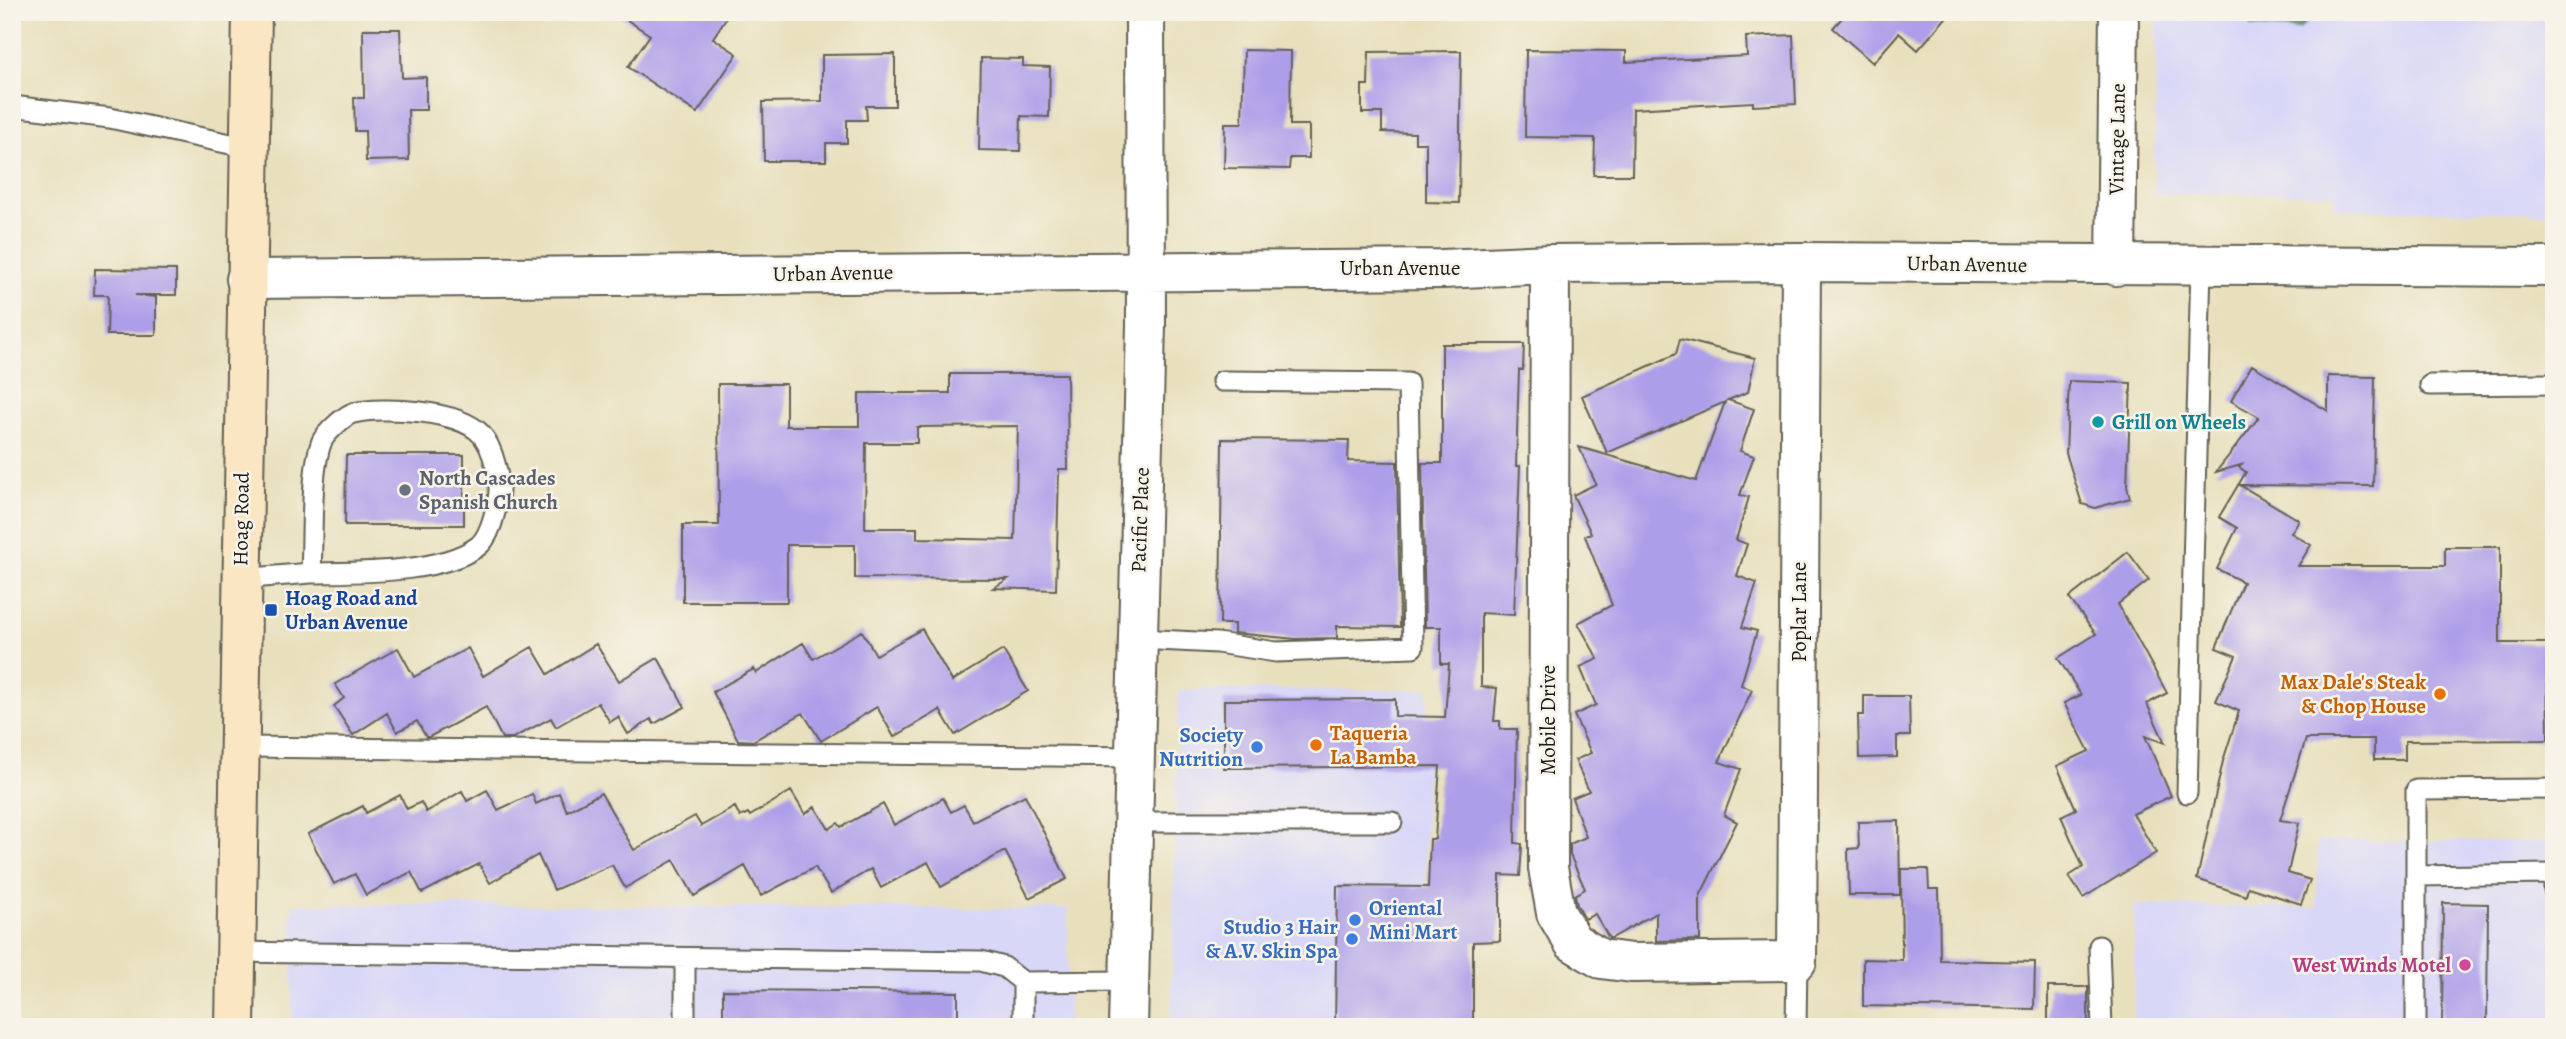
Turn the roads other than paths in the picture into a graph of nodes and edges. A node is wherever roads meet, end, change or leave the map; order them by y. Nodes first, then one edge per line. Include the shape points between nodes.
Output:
1 (252, 12) edge
2 (1145, 12) edge
3 (2119, 12) edge
4 (12, 106) edge
5 (249, 148) junction
6 (1801, 262) junction
7 (1550, 264) junction
8 (2116, 265) junction
9 (2201, 266) junction
10 (2554, 267) edge
11 (1146, 269) junction
12 (246, 279) junction
13 (1222, 381) dead end
14 (2554, 384) edge
15 (2430, 385) dead end
16 (311, 573) junction
17 (240, 579) junction
18 (1137, 639) junction
19 (237, 747) junction
20 (1133, 757) junction
21 (2554, 789) edge
22 (2187, 793) dead end
23 (1132, 821) junction
24 (236, 822) junction
25 (1392, 822) dead end
26 (2416, 876) junction
27 (2554, 890) edge
28 (2099, 946) dead end
29 (235, 952) junction
30 (685, 958) junction
31 (1797, 961) junction
32 (1129, 981) junction
33 (1023, 982) junction
34 (209, 1027) edge
35 (234, 1027) edge
36 (685, 1027) edge
37 (1023, 1027) edge
38 (1128, 1027) edge
39 (1796, 1027) edge
40 (2102, 1027) edge
41 (2416, 1027) edge

1 - 5 street, Hoag Road
2 - 11 street, Pacific Place
3 - 8 street, Vintage Lane
4 - 5 lane via 110,118
5 - 12 street, Hoag Road
6 - 7 street, Urban Avenue
6 - 8 street, Urban Avenue
6 - 31 street, Poplar Lane
7 - 11 street, Urban Avenue via 1442,269
7 - 31 street, Mobile Drive via 1548,867 1556,913 1573,942 1601,959 1632,963
8 - 9 street, Urban Avenue
9 - 10 street, Urban Avenue
9 - 22 lane
11 - 12 street, Urban Avenue
11 - 18 street, Pacific Place
12 - 17 street, Hoag Road
13 - 18 lane via 1408,383 1413,647 1276,652
14 - 15 lane
16 - 16 lane via 439,563 479,546 494,518 500,492 481,433 444,414 350,414 323,439 317,465
16 - 17 lane
17 - 19 street, Hoag Road
18 - 20 street, Pacific Place
19 - 20 lane
19 - 24 street, Hoag Road
20 - 23 street, Pacific Place
21 - 26 lane via 2416,790
23 - 25 lane
23 - 32 street, Pacific Place
24 - 29 street, Hoag Road
24 - 34 street
26 - 27 lane via 2554,874
26 - 41 lane
28 - 40 lane
29 - 30 lane
29 - 35 street, Hoag Road
30 - 33 lane via 981,961 1004,967
30 - 36 lane
31 - 39 lane
32 - 33 lane
32 - 38 street, Pacific Place
33 - 37 lane

